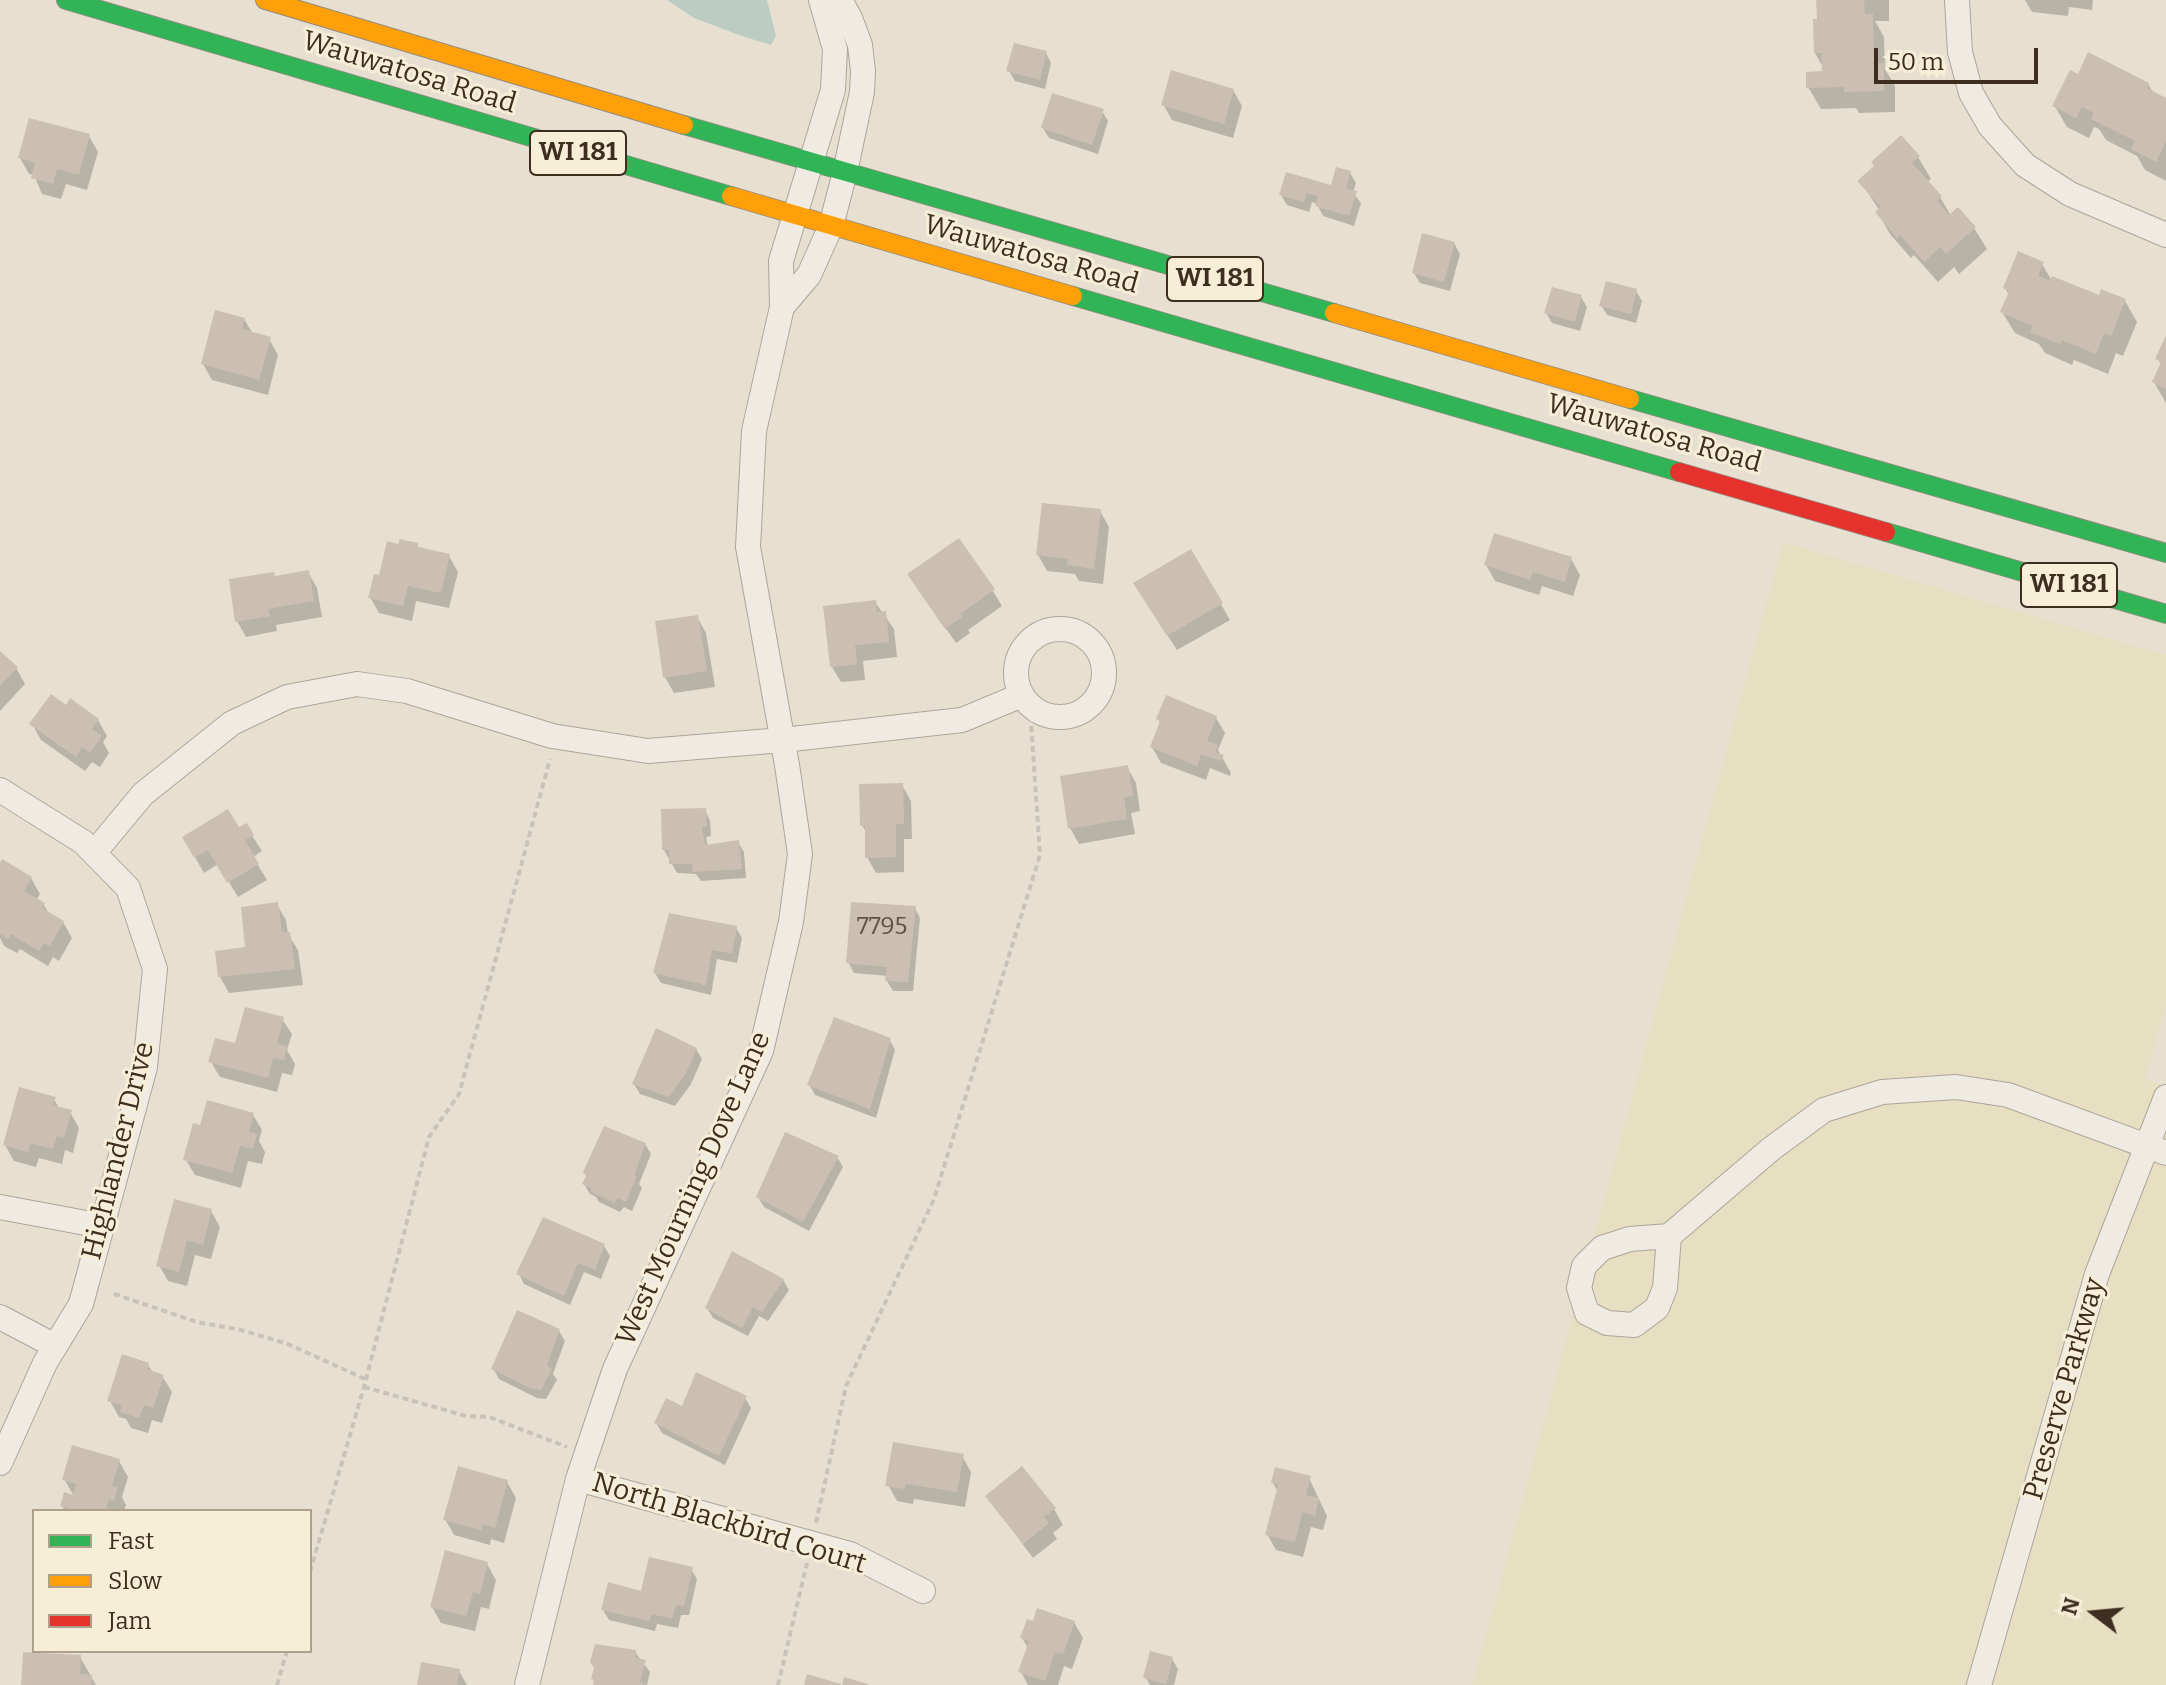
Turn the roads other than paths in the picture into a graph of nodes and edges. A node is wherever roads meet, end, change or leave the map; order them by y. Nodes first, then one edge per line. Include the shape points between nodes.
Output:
1 (66, 0) edge
2 (265, 0) edge
3 (821, 0) edge
4 (840, 0) edge
5 (1957, 0) edge
6 (812, 163) junction
7 (845, 172) junction
8 (796, 216) junction
9 (831, 226) junction
10 (2166, 235) edge
11 (782, 307) junction
12 (2166, 553) edge
13 (2166, 614) edge
14 (1029, 702) road end
15 (783, 740) junction
16 (0, 790) edge
17 (94, 853) junction
18 (2166, 1097) edge
19 (2156, 1150) edge
20 (0, 1207) edge
21 (102, 1226) junction
22 (1669, 1236) dead end
23 (0, 1317) edge
24 (55, 1346) junction
25 (0, 1463) edge
26 (578, 1479) junction
27 (923, 1591) dead end
28 (527, 1685) edge
29 (1979, 1685) edge

1 - 8 main road, Wauwatosa Road / WI 181
2 - 6 main road, Wauwatosa Road / WI 181
3 - 6 street via 835,70
4 - 7 street via 860,45 863,71
5 - 10 street via 1960,52 1971,93 1990,126 2025,165 2070,194
6 - 7 main road, Wauwatosa Road / WI 181
6 - 8 street
7 - 9 street
7 - 12 main road, Wauwatosa Road / WI 181
8 - 9 main road, Wauwatosa Road / WI 181
8 - 11 street via 781,261
9 - 11 street via 809,275
9 - 13 main road, Wauwatosa Road / WI 181
11 - 15 street, West Mourning Dove Lane via 754,431 748,547
14 - 15 street via 962,720
15 - 17 street via 648,751 556,737 407,691 357,684 287,697 232,723 143,794
15 - 26 street, West Mourning Dove Lane via 800,854 791,922 761,1051 615,1369
16 - 17 street, Highlander Drive
17 - 21 street, Highlander Drive via 128,888 155,969 145,1067
18 - 19 street, Preserve Parkway
19 - 22 street via 2008,1095 1956,1087 1882,1092 1824,1110
19 - 29 street, Preserve Parkway via 2097,1274
20 - 21 street
21 - 24 street, Highlander Drive via 81,1304
23 - 24 street
24 - 25 street, Highlander Drive
26 - 27 street, North Blackbird Court via 850,1554
26 - 28 street, West Mourning Dove Lane

